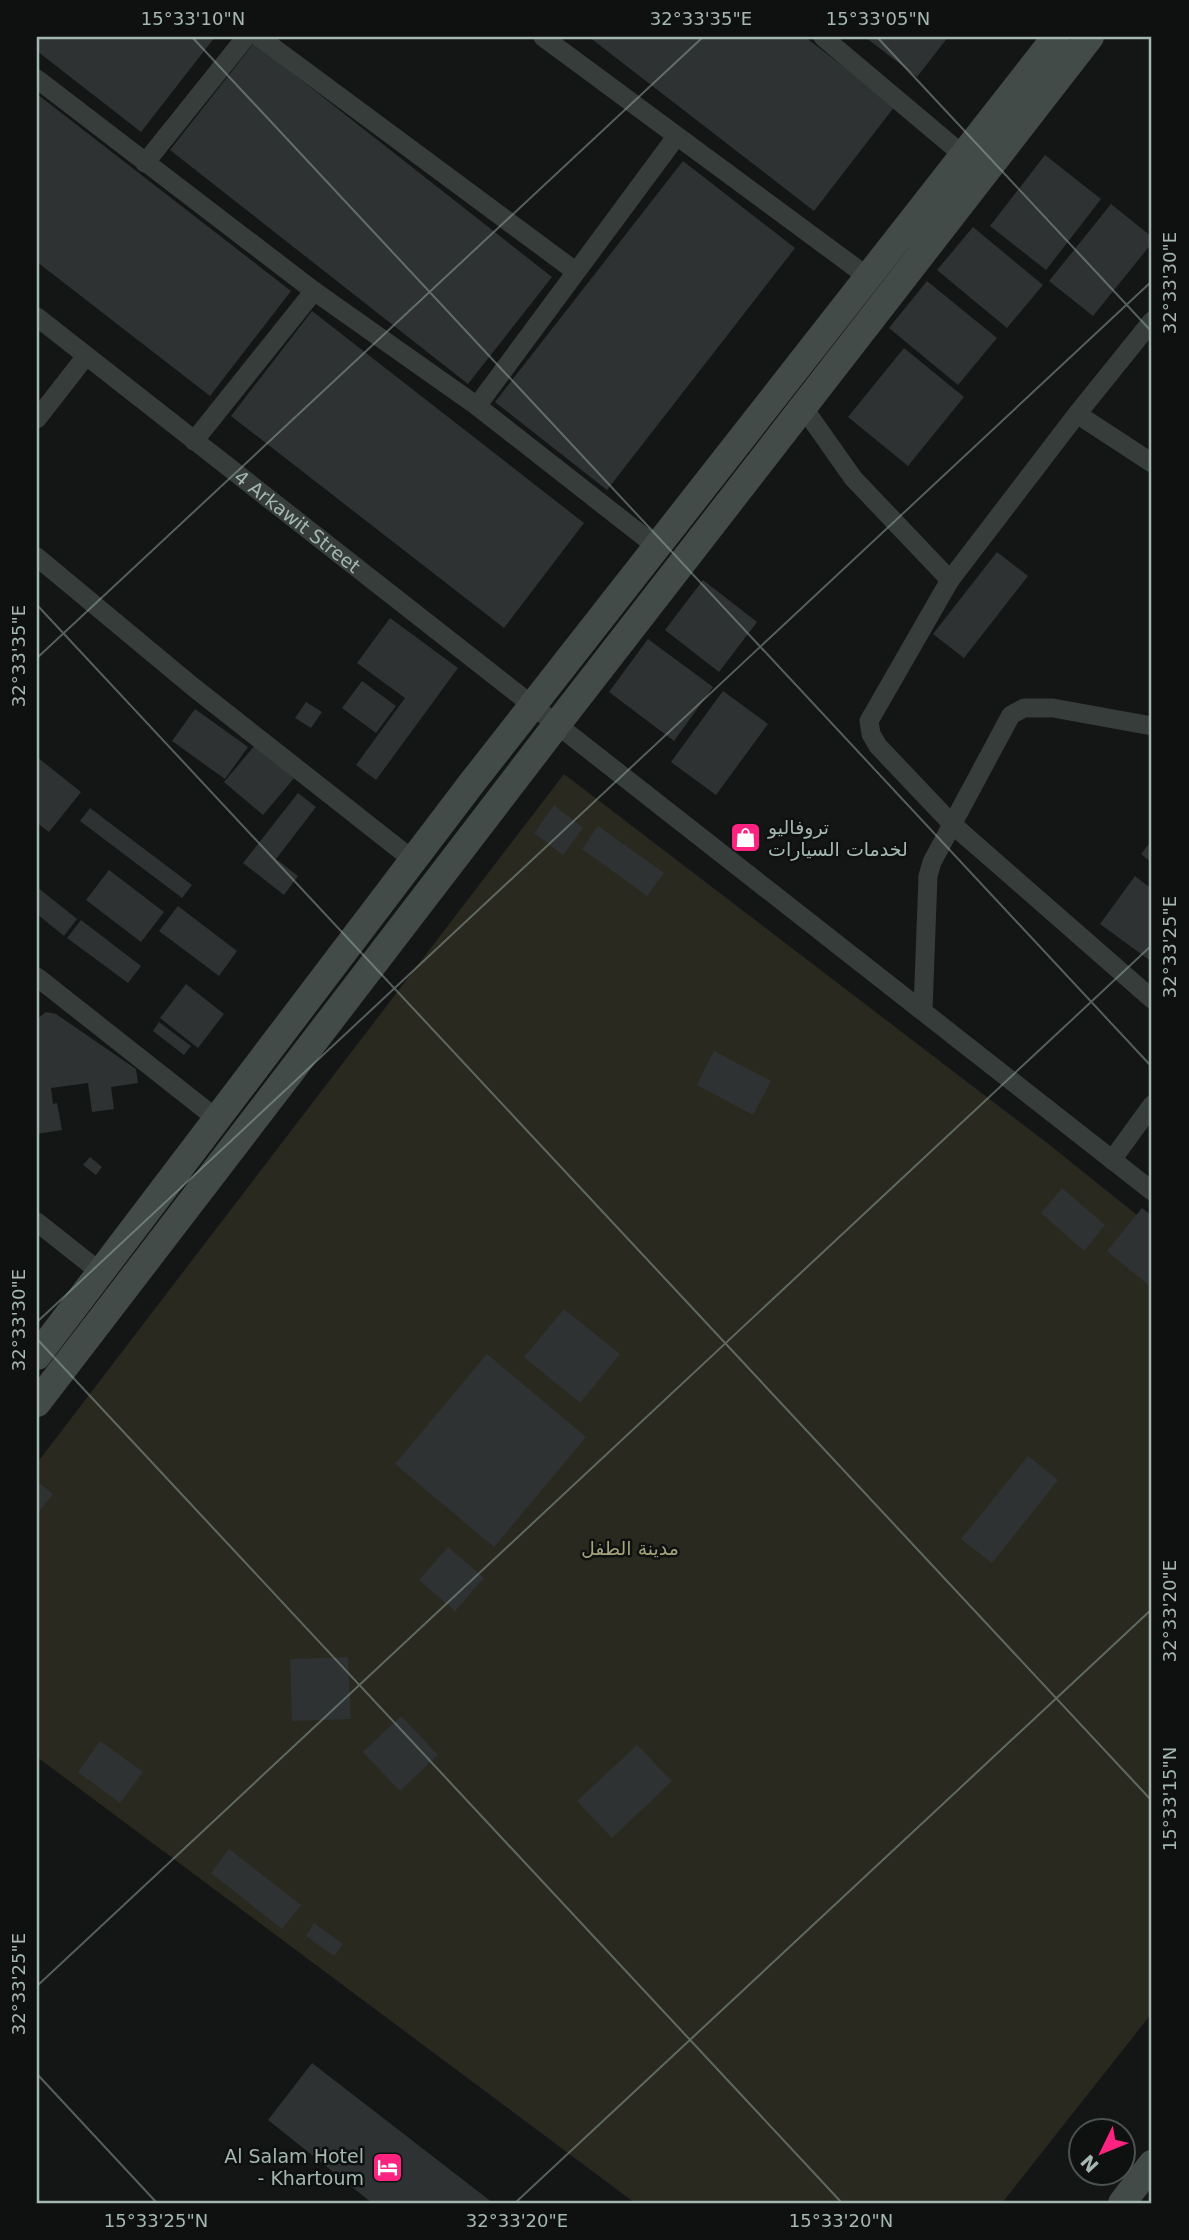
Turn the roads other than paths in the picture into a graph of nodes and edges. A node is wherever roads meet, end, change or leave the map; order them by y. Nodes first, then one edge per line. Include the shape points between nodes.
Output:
1 (246, 37) edge
2 (259, 37) edge
3 (543, 37) edge
4 (822, 37) edge
5 (1055, 37) edge
6 (1090, 37) edge
7 (37, 79) edge
8 (676, 137) junction
9 (963, 155) junction
10 (145, 163) junction
11 (575, 271) junction
12 (868, 277) junction
13 (314, 291) junction
14 (37, 317) edge
15 (1152, 321) edge
16 (86, 356) junction
17 (477, 405) junction
18 (803, 407) junction
19 (1077, 414) junction
20 (37, 419) edge
21 (194, 441) junction
22 (1152, 463) edge
23 (657, 547) junction
24 (37, 558) edge
25 (950, 580) junction
26 (533, 704) junction
27 (558, 723) junction
28 (1152, 726) edge
29 (952, 824) junction
30 (413, 860) junction
31 (37, 978) edge
32 (1152, 999) edge
33 (923, 1010) junction
34 (1152, 1105) edge
35 (217, 1119) junction
36 (1112, 1160) junction
37 (1152, 1191) edge
38 (37, 1222) edge
39 (100, 1272) junction
40 (37, 1356) edge
41 (37, 1403) edge
42 (1152, 2164) edge
43 (1122, 2203) edge

1 - 10 street
2 - 11 street
3 - 8 street
4 - 9 street
5 - 9 street
6 - 18 street
7 - 10 street
8 - 11 street
8 - 12 street
9 - 12 street
10 - 13 street
11 - 17 street
12 - 23 street
13 - 17 street
13 - 21 street
14 - 16 street, 4 Arkawit Street
15 - 19 street
16 - 20 street
16 - 21 street, 4 Arkawit Street
17 - 23 street
18 - 25 street via 853,478
18 - 27 street
19 - 22 street
19 - 25 street
21 - 26 street, 4 Arkawit Street
23 - 26 street
24 - 30 street
25 - 29 street via 869,721 878,747
26 - 27 street, 4 Arkawit Street
26 - 30 street
27 - 33 street, 4 Arkawit Street
27 - 41 street
28 - 29 street via 1053,708 1024,708 1011,715
29 - 32 street
29 - 33 street via 928,877
30 - 35 street
31 - 35 street
33 - 36 street, 4 Arkawit Street
34 - 36 street
35 - 39 street
36 - 37 street, 4 Arkawit Street
38 - 39 street
39 - 40 street
42 - 43 street

